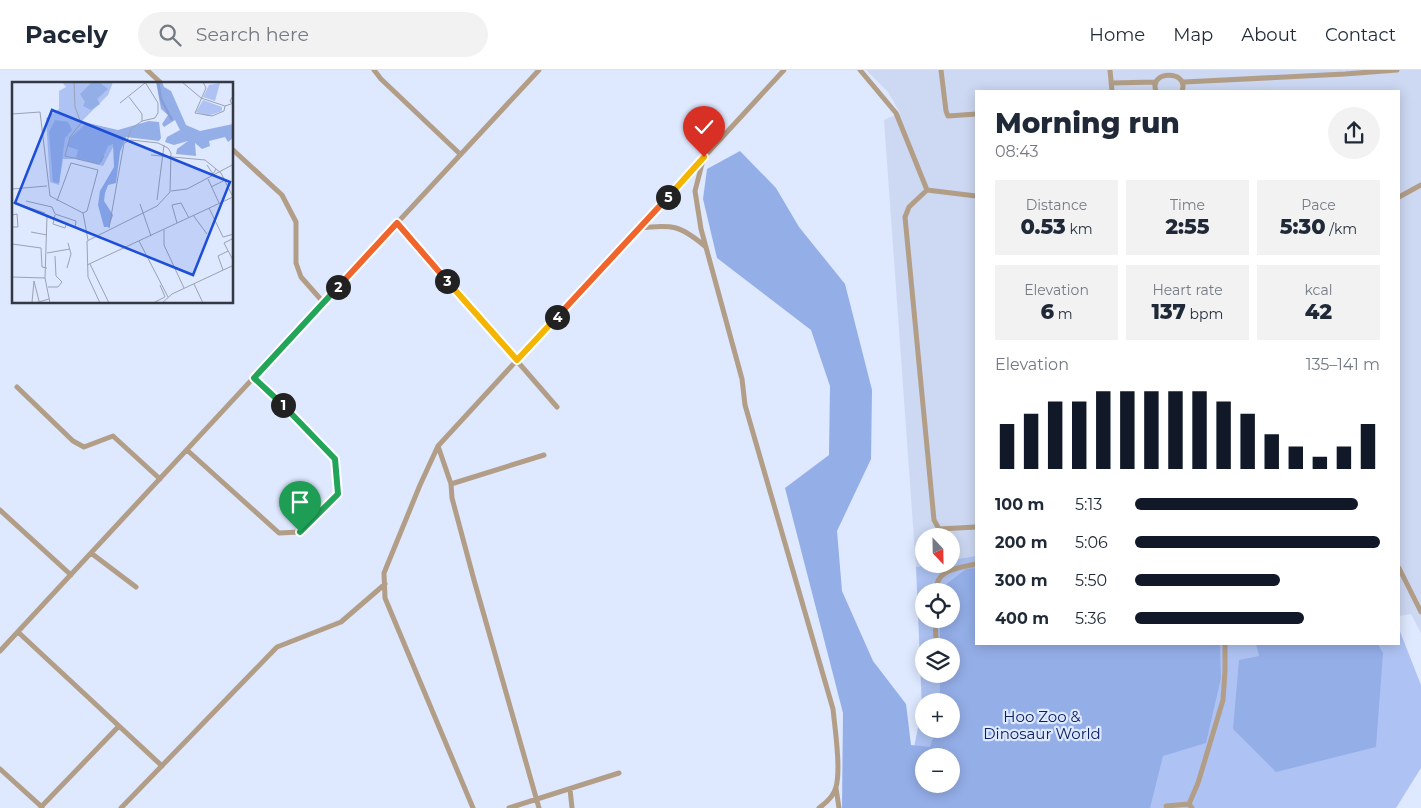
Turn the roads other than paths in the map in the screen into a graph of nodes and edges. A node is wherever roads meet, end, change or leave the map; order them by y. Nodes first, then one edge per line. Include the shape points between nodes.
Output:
1 (147, 70) edge
2 (374, 70) edge
3 (538, 70) edge
4 (784, 70) edge
5 (860, 70) edge
6 (941, 70) edge
7 (1110, 70) edge
8 (1166, 70) edge
9 (1397, 70) edge
10 (160, 82) edge
11 (1155, 82) junction
12 (1184, 82) junction
13 (1111, 83) junction
14 (1112, 90) edge
15 (1156, 90) edge
16 (1182, 90) edge
17 (975, 114) edge
18 (234, 151) edge
19 (460, 154) junction
20 (704, 157) junction
21 (1421, 185) edge
22 (927, 190) junction
23 (975, 196) edge
24 (1400, 196) edge
25 (397, 223) junction
26 (638, 228) junction
27 (706, 248) junction
28 (324, 302) junction
29 (517, 360) junction
30 (254, 378) junction
31 (17, 386) dead end
32 (556, 407) dead end
33 (438, 446) junction
34 (187, 450) junction
35 (544, 455) dead end
36 (160, 479) junction
37 (451, 484) junction
38 (0, 510) edge
39 (975, 528) edge
40 (91, 553) junction
41 (975, 564) edge
42 (1400, 570) edge
43 (71, 575) junction
44 (936, 583) edge
45 (385, 584) junction
46 (136, 587) dead end
47 (1421, 612) edge
48 (18, 632) junction
49 (1225, 645) edge
50 (0, 651) edge
51 (119, 726) junction
52 (162, 766) junction
53 (0, 768) edge
54 (619, 774) dead end
55 (836, 788) junction
56 (570, 789) junction
57 (537, 800) junction
58 (1166, 806) dead end
59 (1190, 806) edge
60 (42, 807) edge
61 (121, 808) edge
62 (473, 808) edge
63 (509, 808) edge
64 (539, 808) edge
65 (572, 808) edge
66 (820, 808) edge
67 (839, 808) edge

1 - 10 lane
2 - 19 lane
3 - 19 lane
4 - 20 lane
5 - 22 lane via 896,113
6 - 17 lane via 948,116
7 - 13 lane
8 - 11 lane
8 - 12 lane via 1175,72
9 - 12 lane
11 - 13 lane
11 - 15 lane
12 - 16 lane
13 - 14 lane
18 - 28 lane via 282,195 296,222 296,263 300,277
19 - 25 lane
20 - 26 lane
20 - 27 lane via 695,191
21 - 24 lane
22 - 23 lane
22 - 39 lane via 909,207 905,217 934,520 939,529
25 - 28 lane
25 - 29 lane
26 - 27 lane via 666,224 689,233
26 - 29 lane
27 - 55 lane via 742,379 745,405 833,709 838,759
28 - 30 lane
29 - 32 lane
29 - 33 lane
30 - 34 lane
30 - 34 lane via 335,459 338,494 300,532 279,533
31 - 36 lane via 73,441 84,447 113,436
33 - 37 lane
33 - 45 lane via 395,544 384,573
34 - 36 lane
35 - 37 lane
36 - 40 lane
37 - 57 lane via 474,580
38 - 43 lane
40 - 43 lane
40 - 46 lane
41 - 44 lane via 952,569 940,576
42 - 47 lane
43 - 48 lane
45 - 52 lane via 341,622 277,646
45 - 62 lane via 385,598
48 - 50 lane
48 - 51 lane
49 - 59 lane via 1223,700
51 - 52 lane
51 - 60 lane
52 - 61 lane
53 - 60 lane
54 - 56 lane
55 - 66 lane
55 - 67 lane
56 - 57 lane
56 - 65 lane
57 - 63 lane
57 - 64 lane
58 - 59 lane

